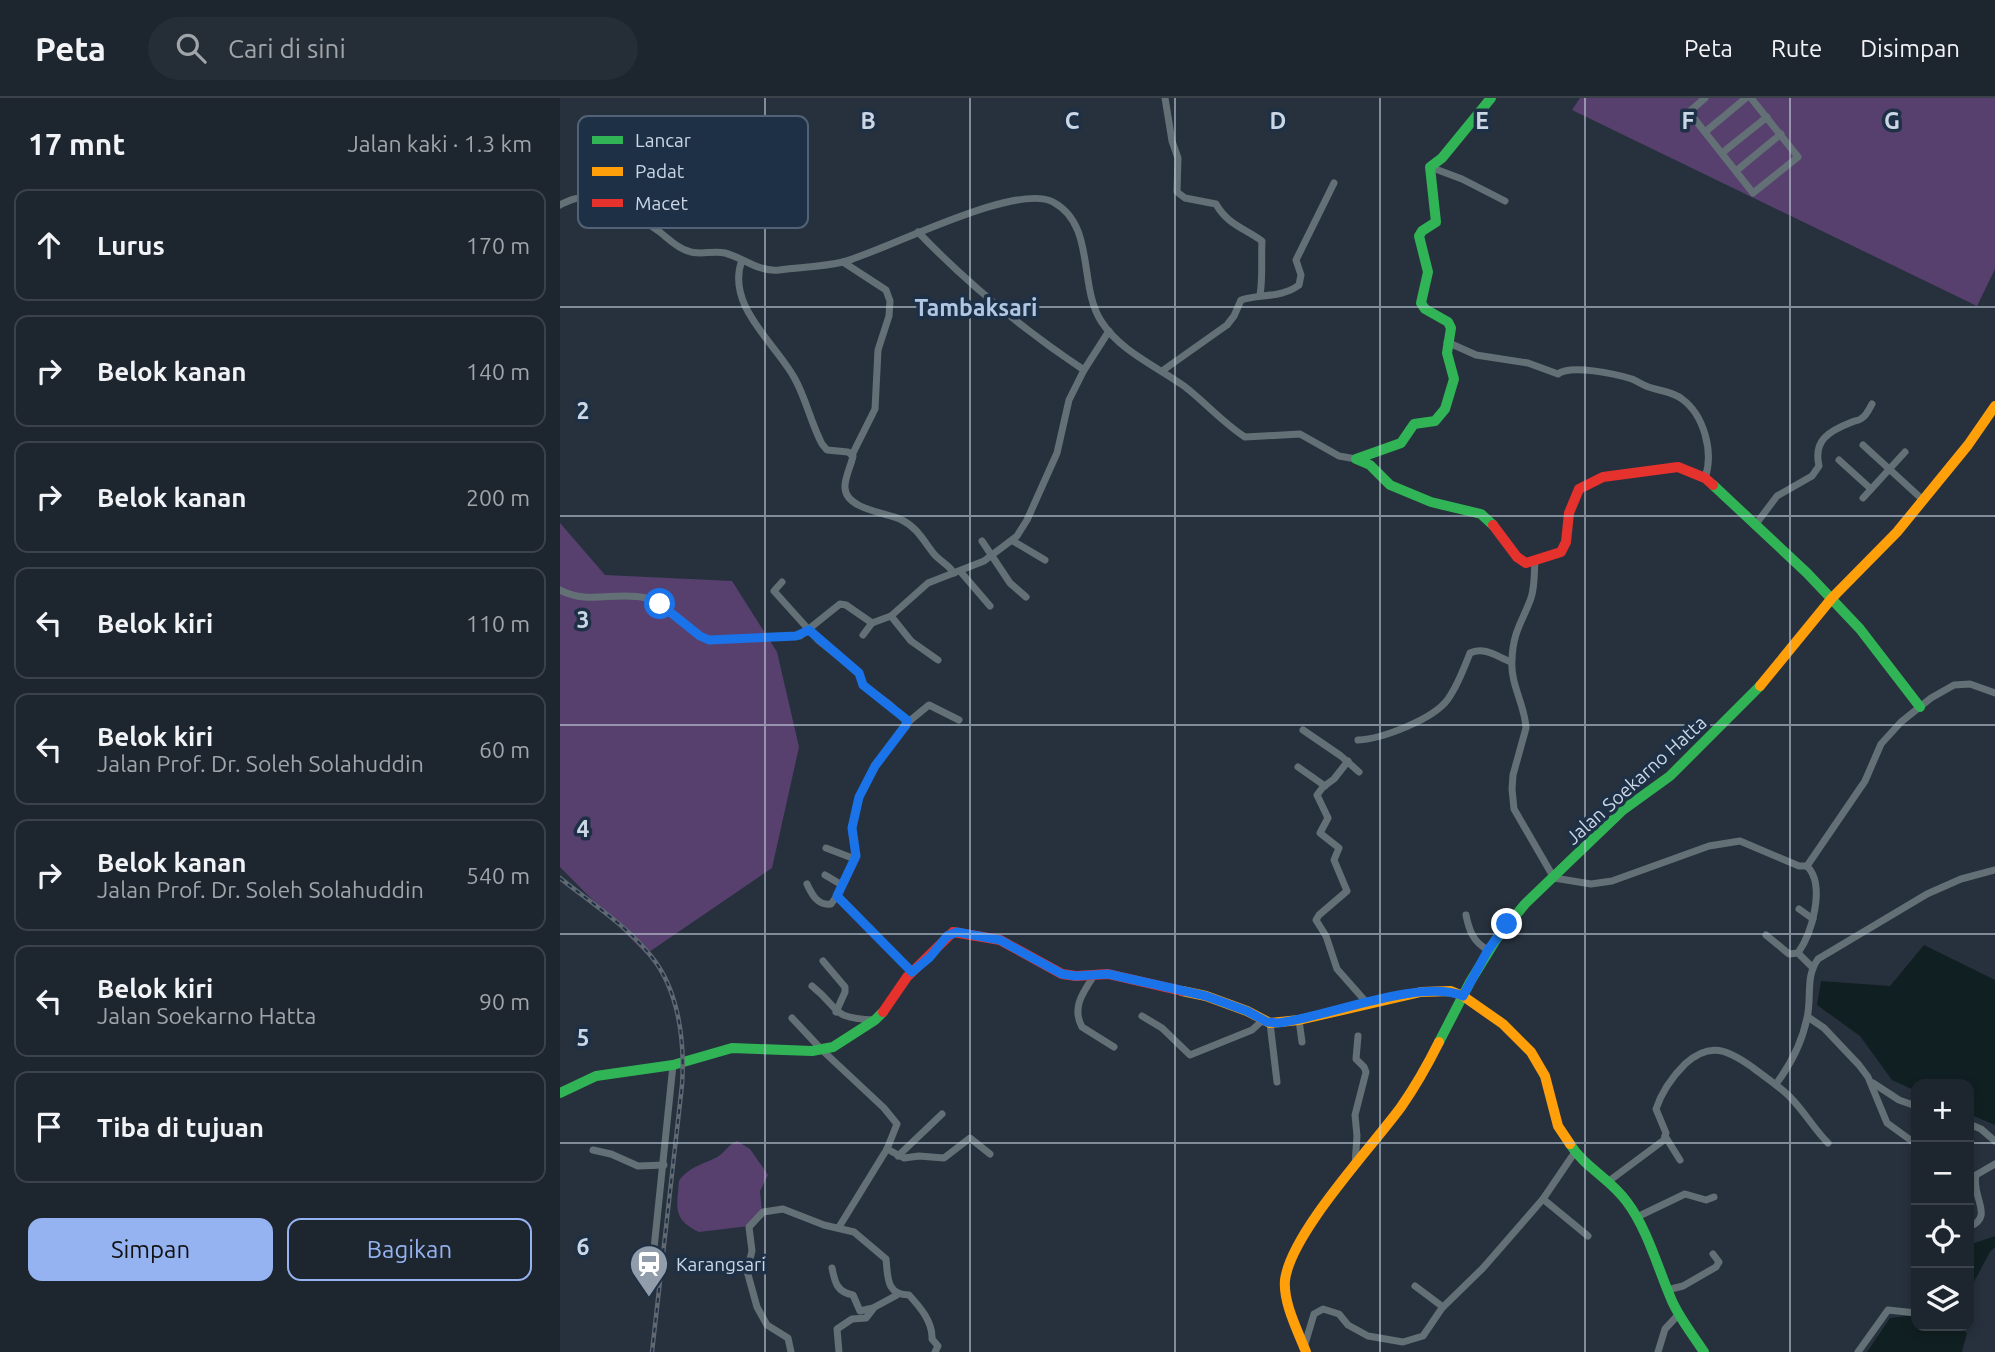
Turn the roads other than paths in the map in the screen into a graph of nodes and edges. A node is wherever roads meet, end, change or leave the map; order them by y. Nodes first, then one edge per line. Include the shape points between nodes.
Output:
1 (1165, 98) edge
2 (1491, 98) edge
3 (1705, 98) edge
4 (1746, 98) edge
5 (1751, 98) edge
6 (1767, 117) junction
7 (1705, 132) junction
8 (1781, 134) junction
9 (1722, 153) junction
10 (1430, 167) junction
11 (1736, 171) junction
12 (1334, 183) dead end
13 (578, 200) edge
14 (1505, 201) dead end
15 (560, 205) edge
16 (654, 228) edge
17 (918, 232) junction
18 (742, 260) junction
19 (843, 262) junction
20 (1260, 295) junction
21 (1109, 331) junction
22 (1447, 342) junction
23 (1084, 370) junction
24 (1162, 371) junction
25 (1872, 404) dead end
26 (1995, 406) edge
27 (1863, 446) dead end
28 (1905, 452) dead end
29 (852, 455) junction
30 (1356, 459) junction
31 (1839, 460) dead end
32 (1889, 469) junction
33 (1705, 478) junction
34 (1871, 489) junction
35 (1863, 498) dead end
36 (1923, 500) junction
37 (1756, 524) junction
38 (982, 541) dead end
39 (1013, 541) junction
40 (993, 555) junction
41 (1045, 560) dead end
42 (1535, 560) junction
43 (957, 572) junction
44 (782, 582) dead end
45 (560, 590) edge
46 (1026, 597) dead end
47 (1832, 598) junction
48 (990, 606) dead end
49 (891, 616) junction
50 (872, 623) junction
51 (809, 630) junction
52 (863, 635) dead end
53 (938, 660) dead end
54 (1511, 662) junction
55 (1995, 693) edge
56 (1920, 707) junction
57 (959, 720) dead end
58 (907, 723) junction
59 (1303, 730) dead end
60 (1358, 740) dead end
61 (1348, 761) junction
62 (1298, 767) dead end
63 (1359, 772) dead end
64 (1325, 786) junction
65 (826, 848) dead end
66 (855, 859) junction
67 (1807, 866) junction
68 (1995, 870) edge
69 (825, 875) dead end
70 (1554, 878) junction
71 (807, 884) dead end
72 (842, 885) junction
73 (837, 896) junction
74 (1799, 909) dead end
75 (1466, 915) dead end
76 (1813, 919) junction
77 (1766, 934) dead end
78 (1488, 950) junction
79 (1798, 953) junction
80 (823, 961) dead end
81 (1812, 967) junction
82 (912, 972) junction
83 (1096, 973) junction
84 (812, 986) dead end
85 (1463, 996) junction
86 (1367, 1003) junction
87 (836, 1012) junction
88 (1142, 1016) dead end
89 (1808, 1017) junction
90 (792, 1018) dead end
91 (875, 1020) junction
92 (1299, 1020) junction
93 (1266, 1021) junction
94 (1358, 1036) dead end
95 (1302, 1042) dead end
96 (1114, 1047) dead end
97 (822, 1050) junction
98 (673, 1065) junction
99 (1868, 1077) junction
100 (1277, 1082) dead end
101 (1776, 1084) junction
102 (560, 1093) edge
103 (1911, 1104) edge
104 (942, 1114) dead end
105 (1974, 1126) edge
106 (1665, 1136) junction
107 (1995, 1141) edge
108 (1915, 1142) edge
109 (1828, 1143) dead end
110 (887, 1149) junction
111 (593, 1150) dead end
112 (1575, 1152) junction
113 (990, 1154) dead end
114 (898, 1156) junction
115 (1680, 1160) dead end
116 (1995, 1164) edge
117 (664, 1165) junction
118 (1355, 1166) junction
119 (1609, 1181) junction
120 (1714, 1197) dead end
121 (1543, 1199) junction
122 (1637, 1217) junction
123 (1974, 1225) edge
124 (839, 1227) junction
125 (1588, 1236) dead end
126 (1713, 1254) dead end
127 (832, 1268) dead end
128 (1415, 1286) dead end
129 (650, 1287) dead end
130 (1667, 1290) junction
131 (897, 1294) junction
132 (1443, 1307) junction
133 (873, 1308) junction
134 (1911, 1312) edge
135 (1679, 1314) junction
136 (1305, 1351) edge
137 (791, 1352) edge
138 (839, 1352) edge
139 (935, 1352) edge
140 (1658, 1352) edge
141 (1704, 1352) edge
142 (1858, 1352) edge

1 - 20 street via 1178,158 1177,192 1216,204 1236,227 1262,241
2 - 10 street
3 - 7 street via 1689,112
4 - 7 street
5 - 6 street
6 - 8 street
6 - 9 street
7 - 9 street
8 - 11 street
8 - 11 street via 1798,157 1753,193
9 - 11 street
10 - 14 street
10 - 22 street via 1436,222 1419,236 1428,272 1421,300 1425,309 1448,322
12 - 20 street via 1296,260 1299,285 1274,296
13 - 15 street
16 - 18 street via 688,251 724,253
17 - 19 street
17 - 21 street via 1032,197 1056,204 1078,231 1091,299
17 - 23 street via 991,300
18 - 19 street via 774,270
18 - 29 street via 738,274 745,303 793,375 821,444 832,452
19 - 29 street via 887,290 890,301 878,350 875,409
20 - 24 street via 1241,300 1227,325
21 - 23 street
21 - 24 street
22 - 30 street via 1454,379 1439,419 1414,424 1401,443
22 - 33 street via 1476,355 1528,363 1550,372 1586,370 1635,380 1682,399 1696,414 1705,435 1710,454
23 - 39 street via 1069,400 1057,453
24 - 30 street via 1245,437 1300,434 1339,456
25 - 37 street via 1861,419 1819,443 1819,466 1812,476 1777,496
26 - 36 street, Jalan Soekarno Hatta
27 - 32 street
28 - 32 street
29 - 43 street via 845,486 850,497 871,512 888,514 912,527
30 - 42 street via 1370,465 1390,485 1431,502 1481,514 1520,560
31 - 34 street
32 - 34 street
32 - 36 street
33 - 37 street
33 - 42 street via 1678,467 1603,477 1579,489 1560,552
34 - 35 street
36 - 47 street, Jalan Soekarno Hatta
37 - 47 street
38 - 40 street
39 - 40 street
39 - 41 street
40 - 43 street
40 - 46 street via 1010,583
42 - 54 street via 1533,590 1517,627
43 - 48 street
43 - 49 street via 928,583
44 - 51 street via 774,591
45 - 51 street via 582,599 647,598 709,640 796,636
47 - 56 street
47 - 70 street, Jalan Soekarno Hatta via 1719,730 1670,776 1623,810
49 - 50 street
49 - 53 street via 911,641
50 - 51 street via 840,604
50 - 52 street
51 - 58 street
54 - 60 street via 1475,650 1441,707 1392,733
54 - 70 street via 1526,718 1513,775 1514,809
55 - 56 street via 1970,684 1954,685
56 - 67 street via 1881,744 1865,781
57 - 58 street via 929,705
58 - 66 street via 859,797 852,828
59 - 61 street
61 - 63 street
61 - 64 street
62 - 64 street
64 - 86 street via 1317,793 1328,818 1320,833 1339,848 1335,860 1347,891 1316,920 1337,969
65 - 66 street
66 - 72 street
67 - 70 street via 1740,841 1709,846 1612,881 1591,884
67 - 76 street via 1816,882
68 - 81 street via 1927,894 1832,949
69 - 72 street
70 - 78 street, Jalan Soekarno Hatta via 1514,916
71 - 73 street via 821,904 831,904
72 - 73 street
73 - 82 street
74 - 76 street
75 - 78 street via 1471,933
76 - 79 street
77 - 79 street via 1789,954
78 - 85 street, Jalan Soekarno Hatta
79 - 81 street
80 - 87 street via 845,987
81 - 89 street
82 - 83 street via 953,932 1000,940 1062,974
82 - 91 street
83 - 93 street via 1206,996
83 - 96 street via 1078,1001 1079,1023
84 - 87 street
85 - 86 street via 1432,990
85 - 112 street via 1503,1024 1531,1052 1545,1076 1558,1126
85 - 118 street, Jalan Soekarno Hatta via 1402,1105
86 - 92 street
87 - 91 street via 847,1018
88 - 93 street via 1190,1055
89 - 99 street via 1824,1028
89 - 101 street via 1800,1044
90 - 97 street
91 - 97 street
92 - 93 street
92 - 95 street
93 - 100 street
94 - 118 street via 1356,1059 1366,1072 1354,1115
97 - 98 street via 732,1048
97 - 110 street via 896,1121
98 - 102 street via 596,1076
98 - 117 street
99 - 103 street via 1878,1088
99 - 108 street via 1887,1123
101 - 106 street via 1726,1051 1697,1055 1670,1079 1658,1102
101 - 109 street
104 - 114 street
105 - 107 street
106 - 115 street
106 - 119 street
110 - 114 street
110 - 124 street
111 - 117 street via 638,1166
112 - 119 street
112 - 121 street
113 - 114 street via 970,1138 944,1158
116 - 123 street via 1976,1175 1986,1217
117 - 129 street
118 - 136 street, Jalan Soekarno Hatta via 1307,1230 1289,1265 1286,1296
119 - 122 street
120 - 122 street via 1706,1200 1685,1194
121 - 125 street
121 - 132 street
122 - 130 street
124 - 131 street via 861,1236 884,1256
124 - 137 street via 783,1209 763,1212 749,1227 752,1251 747,1271 757,1307 767,1325 788,1338
126 - 130 street via 1719,1262 1716,1268
127 - 133 street via 836,1286 853,1295 859,1311
128 - 132 street
130 - 135 street
131 - 133 street
131 - 139 street via 909,1294 933,1328
132 - 136 street via 1425,1334 1403,1342 1360,1332 1333,1310 1323,1309 1312,1317
133 - 138 street via 866,1318 852,1319 837,1329
134 - 142 street via 1888,1310
135 - 140 street via 1665,1329
135 - 141 street

